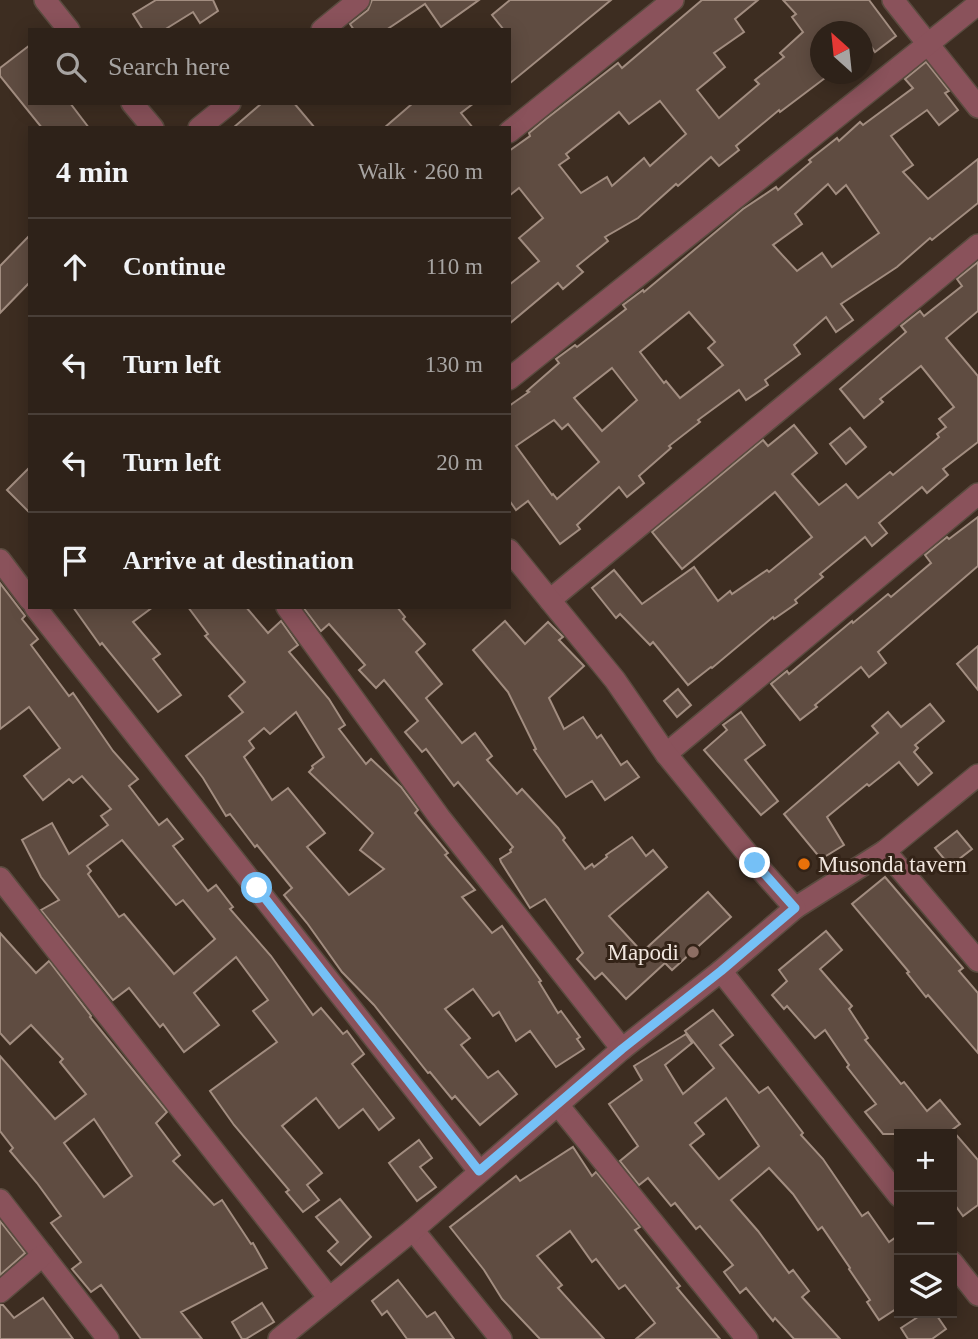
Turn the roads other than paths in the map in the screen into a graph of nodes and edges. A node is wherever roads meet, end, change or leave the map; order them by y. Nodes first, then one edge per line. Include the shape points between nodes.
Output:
1 (45, 0) edge
2 (359, 0) edge
3 (673, 0) edge
4 (893, 0) edge
5 (978, 4) edge
6 (67, 28) edge
7 (324, 28) edge
8 (928, 45) junction
9 (134, 105) edge
10 (228, 105) edge
11 (978, 107) edge
12 (151, 126) edge
13 (201, 126) edge
14 (511, 130) edge
15 (978, 245) edge
16 (511, 377) edge
17 (978, 494) edge
18 (511, 552) edge
19 (0, 560) edge
20 (28, 597) edge
21 (550, 600) junction
22 (37, 609) edge
23 (288, 609) edge
24 (666, 754) junction
25 (978, 775) edge
26 (885, 851) junction
27 (0, 878) edge
28 (795, 908) junction
29 (978, 961) edge
30 (721, 971) junction
31 (622, 1049) junction
32 (558, 1105) junction
33 (479, 1171) junction
34 (896, 1192) edge
35 (0, 1200) edge
36 (413, 1230) junction
37 (43, 1255) junction
38 (957, 1268) edge
39 (0, 1292) edge
40 (978, 1295) edge
41 (329, 1298) junction
42 (108, 1339) edge
43 (279, 1339) edge
44 (501, 1339) edge
45 (747, 1339) edge

1 - 6 street
2 - 7 street
3 - 14 street
4 - 8 street
5 - 8 street
8 - 11 street
8 - 16 street
9 - 12 street
10 - 13 street
15 - 21 street
17 - 24 street
18 - 21 street
19 - 20 street
21 - 24 street via 615,680
22 - 33 street
23 - 31 street via 440,818
24 - 28 street
25 - 26 street
26 - 28 street
26 - 29 street
27 - 41 street
28 - 30 street
30 - 31 street
30 - 34 street
31 - 32 street
32 - 33 street
32 - 45 street
33 - 36 street
35 - 37 street
36 - 41 street
36 - 44 street
37 - 39 street
37 - 42 street
38 - 40 street
41 - 43 street

